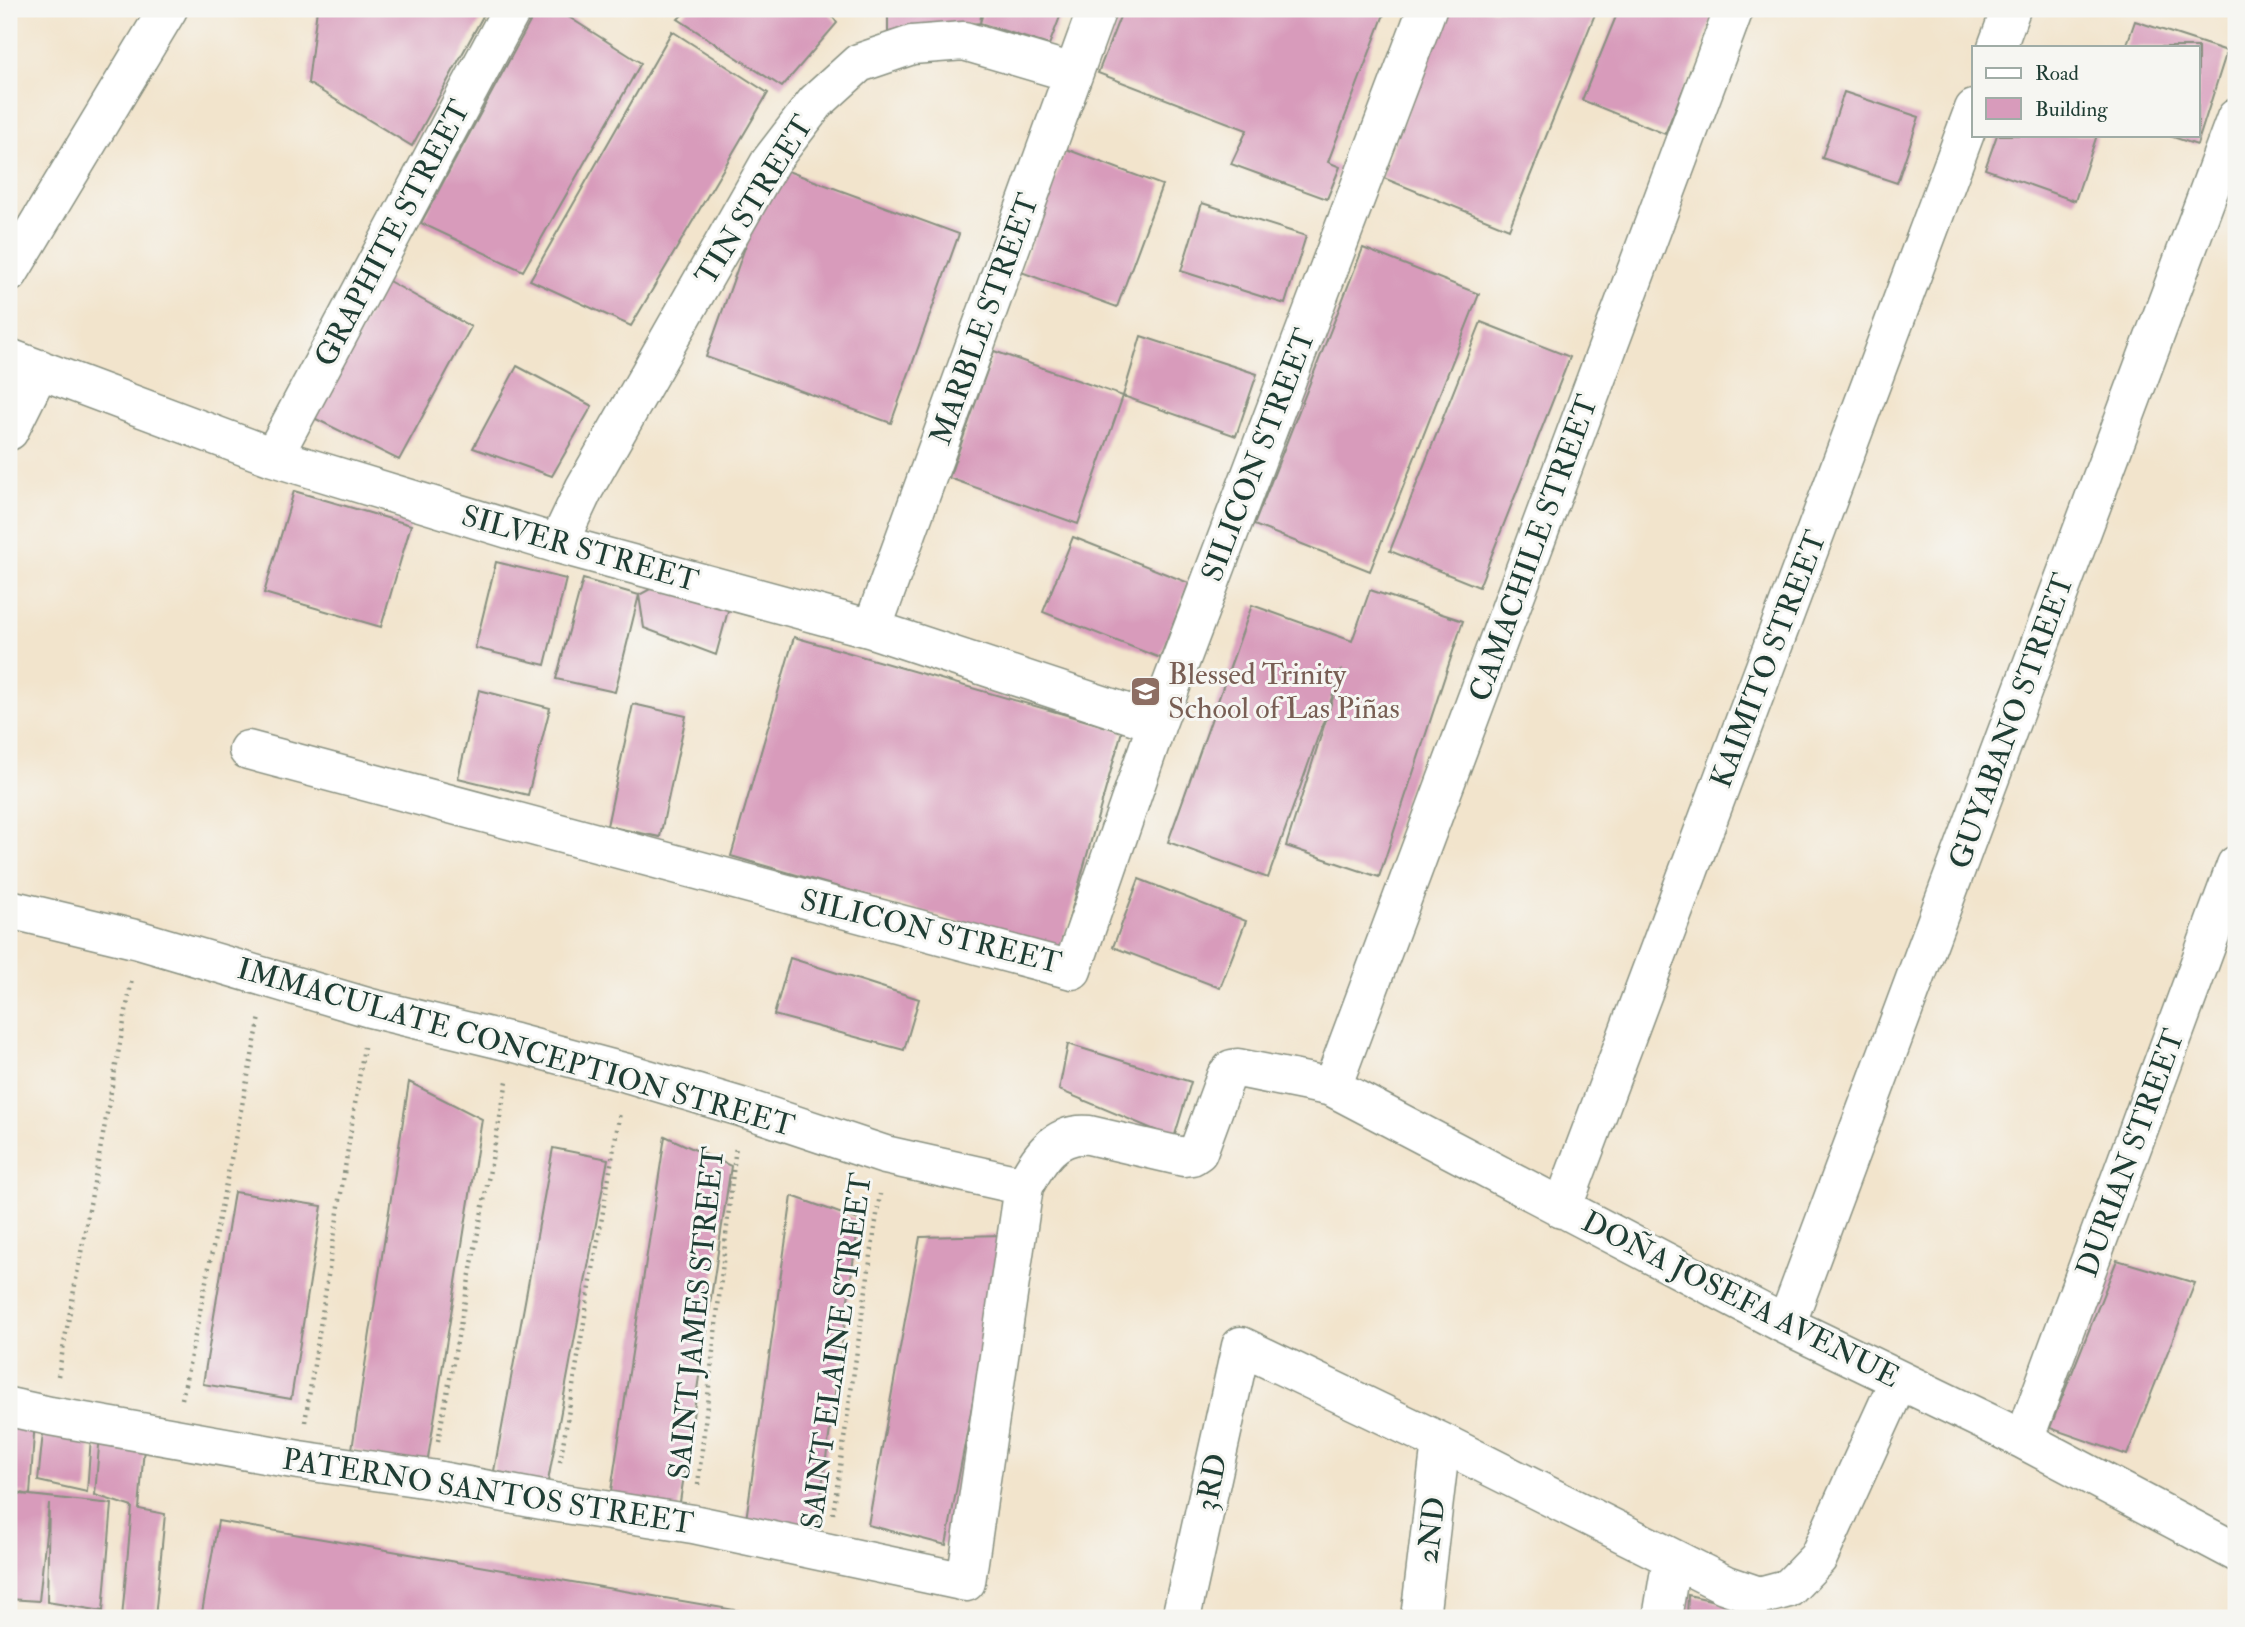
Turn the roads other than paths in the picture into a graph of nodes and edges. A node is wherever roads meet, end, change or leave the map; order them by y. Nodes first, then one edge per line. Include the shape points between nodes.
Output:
1 (168, 9) edge
2 (512, 9) edge
3 (1097, 9) edge
4 (1427, 9) edge
5 (1734, 9) edge
6 (2011, 9) edge
7 (1997, 46) edge
8 (1073, 73) junction
9 (1972, 114) edge
10 (2236, 118) edge
11 (9, 273) edge
12 (24, 364) edge
13 (9, 431) edge
14 (273, 457) junction
15 (558, 544) junction
16 (872, 629) junction
17 (1157, 723) junction
18 (248, 750) dead end
19 (2236, 865) edge
20 (9, 909) edge
21 (1332, 1087) junction
22 (1024, 1186) junction
23 (1562, 1209) junction
24 (1786, 1325) junction
25 (1899, 1380) junction
26 (9, 1407) edge
27 (2024, 1440) junction
28 (1441, 1442) junction
29 (2236, 1552) edge
30 (1672, 1558) junction
31 (1181, 1618) edge
32 (1420, 1618) edge
33 (1662, 1618) edge

1 - 11 street
2 - 14 street, GRAPHITE STREET
3 - 8 street, MARBLE STREET
4 - 17 street, SILICON STREET
5 - 21 street, CAMACHILE STREET
6 - 7 street
8 - 15 street, TIN STREET via 964,41 912,45 859,63 816,102 770,162 584,489
8 - 16 street, MARBLE STREET
9 - 23 street, KAIMITO STREET
10 - 24 street, GUYABANO STREET
12 - 13 street
12 - 14 street, SILVER STREET
14 - 15 street, SILVER STREET
15 - 16 street, SILVER STREET
16 - 17 street, SILVER STREET
17 - 18 street, SILICON STREET via 1072,970
19 - 27 street, DURIAN STREET
20 - 22 street, IMMACULATE CONCEPTION STREET via 626,1073 886,1155
21 - 22 street, DOÑA JOSEFA AVENUE via 1232,1069 1198,1152 1192,1156 1074,1134 1051,1147
21 - 23 street, DOÑA JOSEFA AVENUE
22 - 26 street, PATERNO SANTOS STREET via 966,1582 693,1524
23 - 24 street, DOÑA JOSEFA AVENUE
24 - 25 street, DOÑA JOSEFA AVENUE
25 - 27 street, DOÑA JOSEFA AVENUE
25 - 30 street via 1818,1558 1788,1588 1759,1596
27 - 29 street, DOÑA JOSEFA AVENUE
28 - 30 street
28 - 31 street, 3RD via 1241,1346
28 - 32 street, 2ND
30 - 33 street

